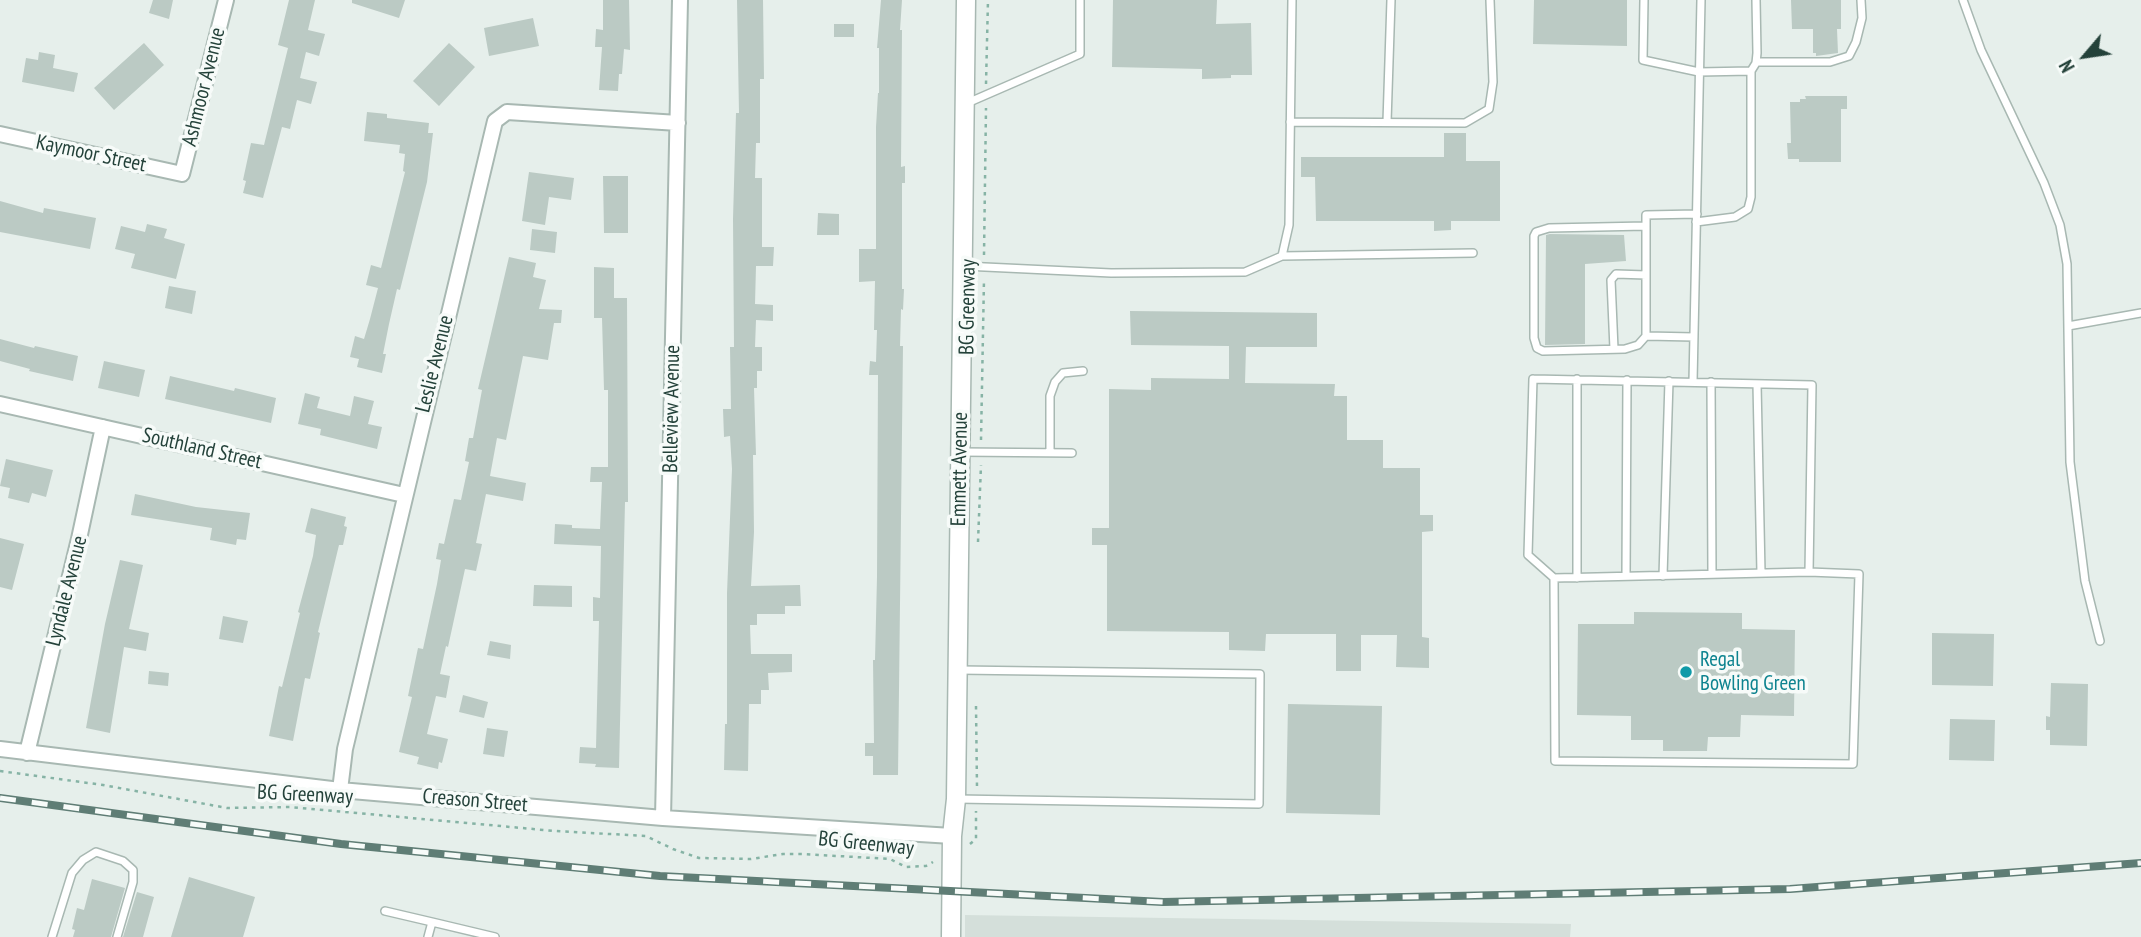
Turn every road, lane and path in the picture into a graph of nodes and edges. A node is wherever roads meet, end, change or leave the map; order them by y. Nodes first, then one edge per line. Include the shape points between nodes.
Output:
1 (226, 0) edge
2 (680, 0) edge
3 (966, 0) edge
4 (988, 0) edge
5 (1080, 0) edge
6 (1292, 0) edge
7 (1391, 0) edge
8 (1490, 0) edge
9 (1644, 0) edge
10 (1701, 0) edge
11 (1756, 0) edge
12 (1861, 0) edge
13 (1963, 0) edge
14 (1756, 62) junction
15 (1751, 71) junction
16 (1699, 72) junction
17 (986, 96) junction
18 (965, 105) junction
19 (1290, 122) junction
20 (1387, 122) junction
21 (678, 123) junction
22 (0, 134) edge
23 (182, 174) joint
24 (1697, 218) junction
25 (1646, 226) junction
26 (1473, 253) dead end
27 (1282, 256) junction
28 (963, 266) junction
29 (984, 267) junction
30 (1646, 275) junction
31 (2141, 313) edge
32 (2068, 326) junction
33 (1646, 336) junction
34 (1694, 337) junction
35 (1614, 349) junction
36 (1083, 371) dead end
37 (1577, 379) junction
38 (1627, 380) junction
39 (1669, 381) junction
40 (1693, 382) junction
41 (1711, 382) junction
42 (1757, 384) junction
43 (0, 404) edge
44 (103, 427) junction
45 (960, 452) junction
46 (981, 452) junction
47 (1050, 453) junction
48 (1072, 453) dead end
49 (404, 495) junction
50 (978, 545) dead end
51 (1808, 572) junction
52 (1760, 573) junction
53 (1712, 574) junction
54 (1626, 576) junction
55 (1663, 576) junction
56 (1554, 578) junction
57 (1577, 578) junction
58 (2100, 641) dead end
59 (957, 670) junction
60 (976, 670) junction
61 (0, 749) edge
62 (27, 753) junction
63 (0, 771) edge
64 (340, 790) junction
65 (956, 799) junction
66 (976, 799) junction
67 (663, 818) junction
68 (952, 845) junction
69 (385, 911) dead end
70 (432, 922) junction
71 (52, 937) edge
72 (117, 937) edge
73 (428, 937) edge
74 (495, 937) edge
75 (951, 937) edge

1 - 23 street, Ashmoor Avenue
2 - 21 street, Belleview Avenue
3 - 18 street, Emmett Avenue
4 - 17 path, BG Greenway
5 - 17 lane via 1080,54
6 - 19 lane
7 - 20 lane
8 - 20 lane via 1493,82 1489,109 1465,123
9 - 16 lane via 1643,60
10 - 16 lane
11 - 14 lane
12 - 14 lane via 1856,43 1849,56 1830,62
13 - 32 lane via 2060,225 2067,264
14 - 15 lane
15 - 16 lane
15 - 24 lane via 1748,209 1735,217
16 - 24 lane
17 - 18 lane
17 - 29 path, BG Greenway
18 - 28 street, Emmett Avenue
19 - 20 lane
19 - 27 lane via 1289,225
21 - 49 street, Leslie Avenue via 506,112 495,121
21 - 67 street, Belleview Avenue
22 - 23 street, Kaymoor Street
24 - 25 lane via 1646,215
24 - 34 lane
25 - 30 lane
25 - 35 lane via 1549,228 1534,236 1537,348
26 - 27 lane
27 - 29 lane via 1245,272 1111,273
28 - 29 lane
28 - 45 street, Emmett Avenue
29 - 46 path, BG Greenway
30 - 33 lane
30 - 35 lane via 1616,274 1611,280
31 - 32 lane
32 - 58 lane via 2070,462 2085,581
33 - 34 lane
33 - 35 lane via 1638,345
34 - 40 lane
36 - 47 lane via 1063,373 1055,382 1050,396
37 - 38 lane
37 - 56 lane via 1533,379 1528,555
37 - 57 lane
38 - 39 lane
38 - 54 lane
39 - 40 lane
39 - 55 lane
40 - 41 lane
41 - 42 lane
41 - 53 lane
42 - 51 lane via 1812,385
42 - 52 lane
43 - 44 street, Southland Street
44 - 49 street, Southland Street
44 - 62 street, Lyndale Avenue
45 - 46 lane
45 - 59 street, Emmett Avenue
46 - 47 lane
46 - 50 path, BG Greenway
47 - 48 lane
49 - 64 street, Leslie Avenue via 345,749
51 - 52 lane
51 - 56 lane via 1858,574 1853,764 1555,761
52 - 53 lane
53 - 55 lane
54 - 55 lane
54 - 57 lane
56 - 57 lane
59 - 60 lane
59 - 65 street, Emmett Avenue
60 - 66 path, BG Greenway
60 - 66 lane via 1260,674 1259,804
61 - 62 street, Creason Street
62 - 64 street, Creason Street
63 - 68 path, BG Greenway via 228,808 290,807 646,835 699,858 803,854 926,866
64 - 67 street, Creason Street
65 - 66 lane
65 - 68 street, Emmett Avenue
66 - 68 path, BG Greenway via 976,839 967,847
67 - 68 street, Creason Street
68 - 75 street, Emmett Avenue
69 - 70 lane
70 - 73 lane
70 - 74 lane
71 - 72 lane via 72,873 96,852 123,861 133,870

